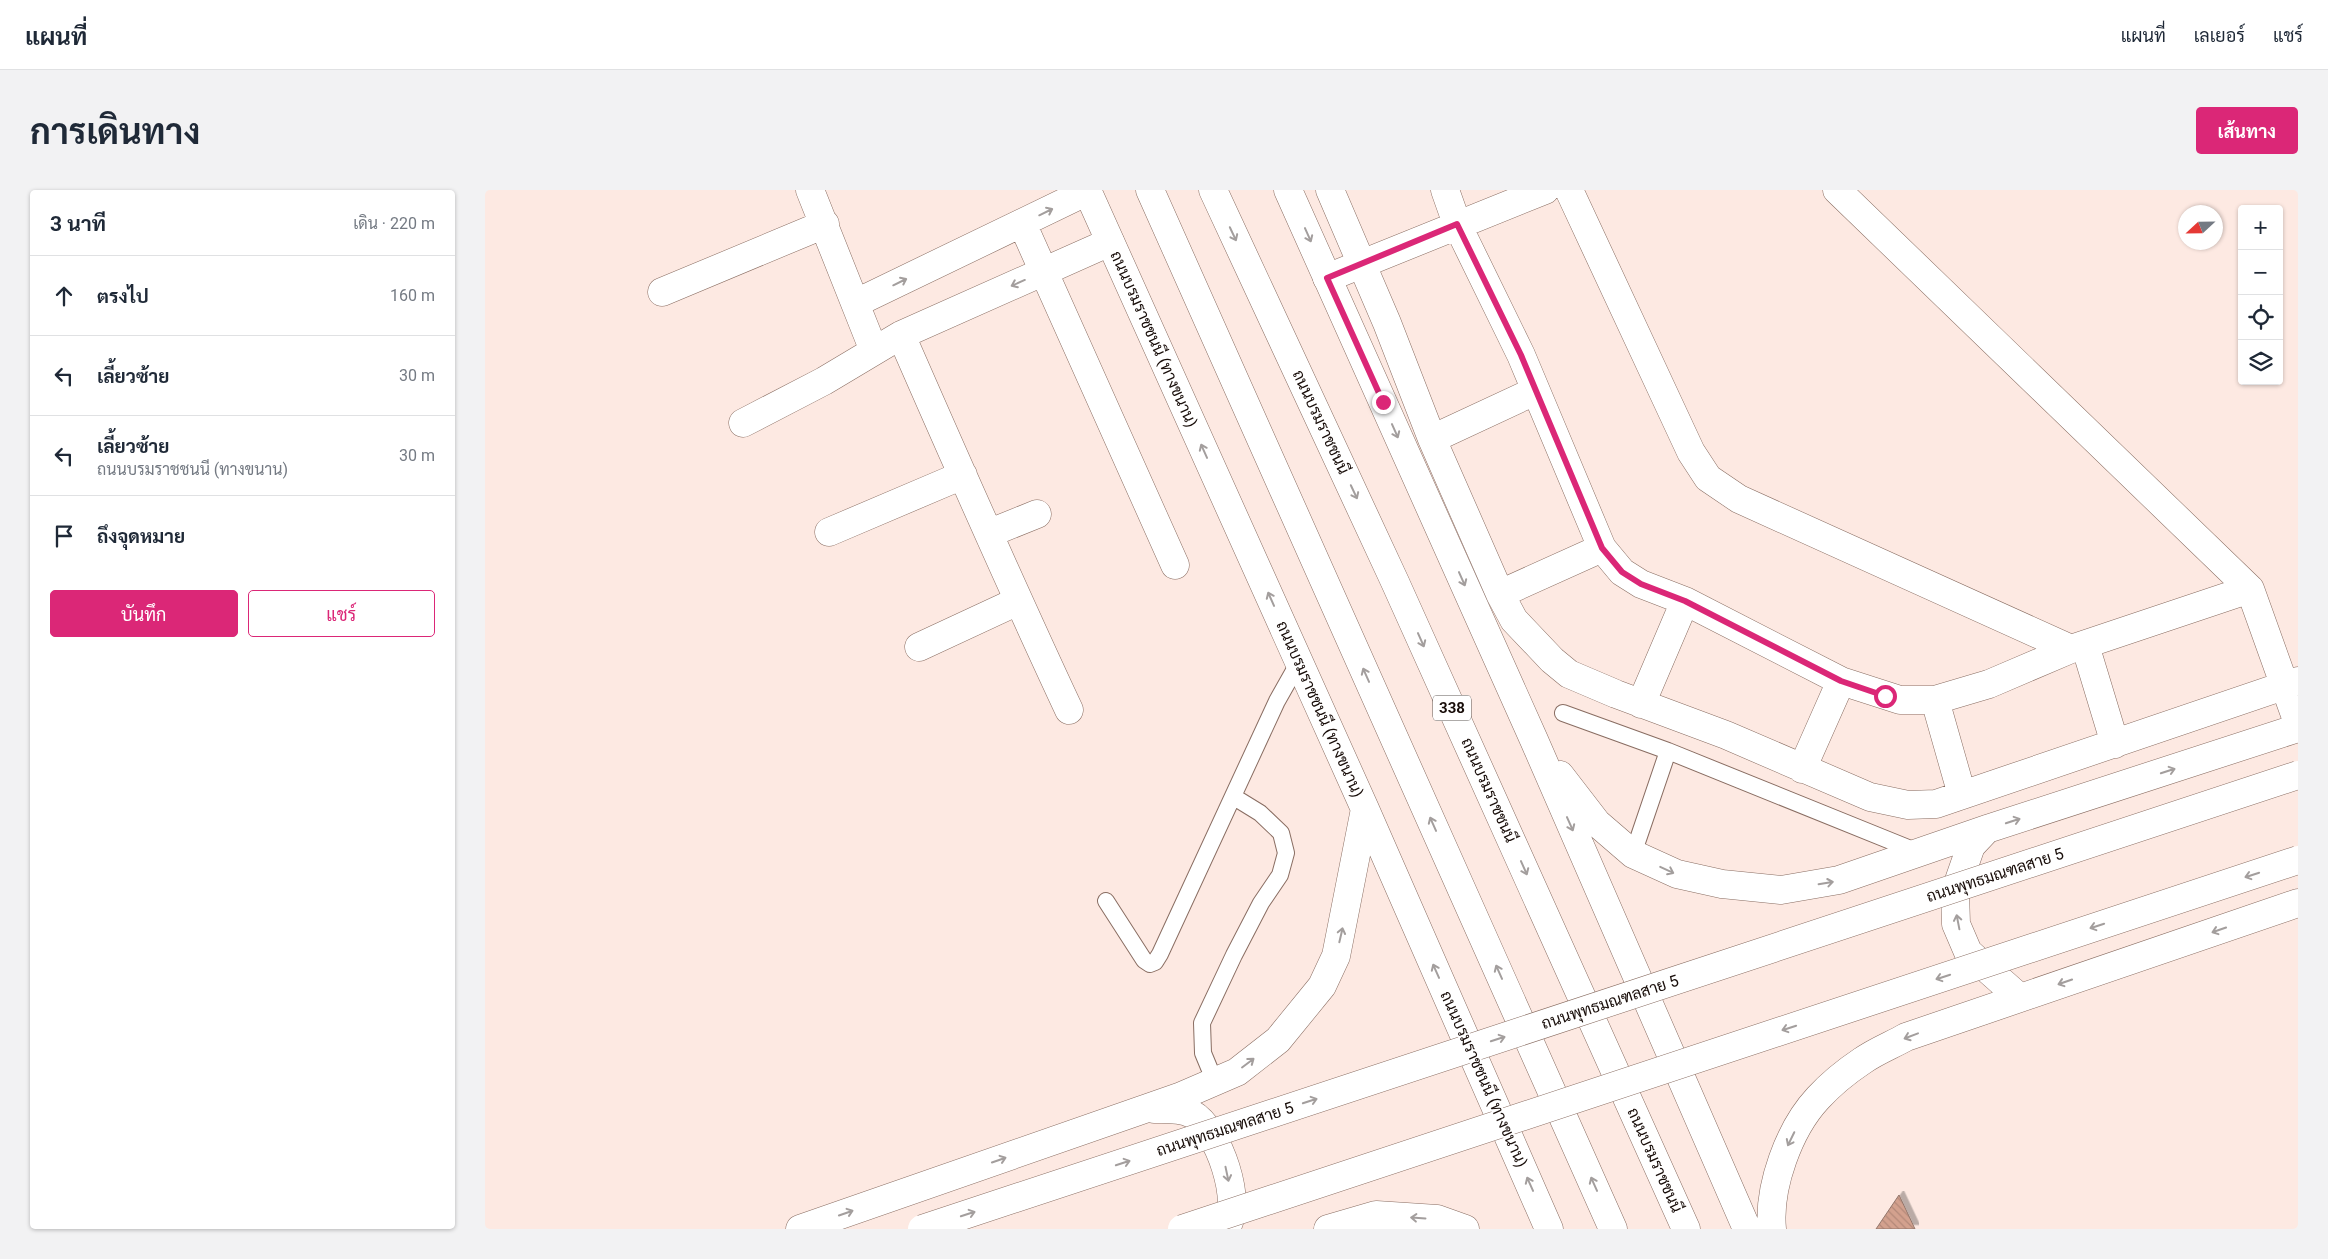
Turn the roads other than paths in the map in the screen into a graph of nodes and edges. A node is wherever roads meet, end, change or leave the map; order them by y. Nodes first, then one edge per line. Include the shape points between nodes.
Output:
1 (810, 190) edge
2 (1150, 190) edge
3 (1213, 190) edge
4 (1288, 190) edge
5 (1330, 190) edge
6 (1445, 190) edge
7 (1545, 190) edge
8 (1569, 190) edge
9 (1837, 190) edge
10 (1087, 191) edge
11 (825, 224) junction
12 (1022, 224) junction
13 (1457, 224) junction
14 (1110, 242) junction
15 (1361, 264) junction
16 (1042, 272) junction
17 (1327, 278) junction
18 (662, 292) dead end
19 (856, 304) junction
20 (901, 335) junction
21 (874, 351) junction
22 (1535, 391) junction
23 (743, 423) dead end
24 (1432, 439) junction
25 (963, 474) junction
26 (1037, 514) dead end
27 (829, 532) dead end
28 (990, 534) junction
29 (1602, 548) junction
30 (1175, 565) dead end
31 (2250, 589) junction
32 (1500, 594) junction
33 (1018, 601) junction
34 (1685, 601) junction
35 (919, 647) dead end
36 (2078, 647) junction
37 (1299, 662) junction
38 (1841, 681) junction
39 (2291, 684) edge
40 (1935, 700) junction
41 (1641, 704) junction
42 (1069, 710) dead end
43 (1563, 712) dead end
44 (2298, 723) edge
45 (2298, 728) edge
46 (1534, 740) junction
47 (2115, 744) junction
48 (1668, 751) junction
49 (1802, 769) junction
50 (2298, 775) edge
51 (1962, 795) junction
52 (1234, 797) junction
53 (1365, 808) junction
54 (1987, 829) junction
55 (1920, 853) junction
56 (1633, 854) junction
57 (2298, 860) edge
58 (1106, 901) dead end
59 (2298, 903) edge
60 (2020, 998) junction
61 (1215, 1082) junction
62 (1145, 1109) junction
63 (800, 1229) edge
64 (922, 1229) edge
65 (1182, 1229) edge
66 (1225, 1229) edge
67 (1328, 1229) edge
68 (1465, 1229) edge
69 (1549, 1229) edge
70 (1613, 1229) edge
71 (1686, 1229) edge
72 (1747, 1229) edge
73 (1773, 1229) edge

1 - 11 main road
70 -> 2 main road
3 -> 71 main road, ถนนบรมราชชนนี / 338 via 1395,582
4 -> 17 main road
5 - 15 main road
6 - 13 main road
7 - 13 main road
8 - 36 main road via 1672,416 1708,478 1739,499
9 - 31 main road
12 -> 10 main road
10 - 14 main road, ถนนบรมราชชนนี (ทางขนาน)
11 - 18 main road
11 - 19 main road
12 - 16 main road
19 -> 12 main road
13 - 15 main road
13 - 22 main road via 1521,355
14 - 16 main road
37 -> 14 main road, ถนนบรมราชชนนี (ทางขนาน)
15 - 17 main road
15 - 24 main road
16 -> 20 main road
16 - 30 main road
17 -> 46 main road
19 - 21 main road
20 - 21 main road
20 - 25 main road
21 - 23 main road
22 - 24 main road
22 - 29 main road
24 - 32 main road
25 - 27 main road
25 - 28 main road
26 - 28 main road
28 - 33 main road
29 - 32 main road
29 - 34 main road via 1622,572 1641,584
31 - 36 main road
31 - 39 main road
32 - 41 main road via 1515,620 1569,674
33 - 35 main road
33 - 42 main road
34 - 38 main road
34 - 41 main road
36 - 40 main road via 1989,684
36 - 47 main road
37 - 52 lane via 1277,701
37 - 53 main road, ถนนบรมราชชนนี (ทางขนาน)
38 - 40 main road via 1900,700
38 - 49 main road
39 - 44 main road
39 - 47 main road
40 - 51 main road
41 - 49 main road via 1726,735
43 - 48 lane
54 -> 45 main road
46 - 56 main road via 1597,823
46 -> 72 main road
47 - 51 main road
48 - 55 lane
48 - 56 lane
49 - 51 main road via 1869,797 1908,805 1936,804
64 -> 50 main road, ถนนพุทธมณฑลสาย 5, bridge
52 - 58 lane via 1155,962 1149,964 1144,960
52 - 61 lane via 1260,813 1281,832 1286,853 1280,875 1261,903 1202,1023 1203,1053
61 -> 53 main road via 1237,1072 1278,1040 1321,986 1336,956
69 -> 53 main road, ถนนบรมราชชนนี (ทางขนาน)
54 - 55 main road
60 -> 54 main road via 1968,952 1956,924 1955,892 1971,846
56 -> 55 main road via 1677,874 1722,884 1781,890 1839,880
57 -> 65 main road, bridge
59 -> 60 main road
60 -> 73 main road via 1906,1037 1862,1060 1817,1098 1792,1136 1777,1175 1771,1215
61 - 62 main road
63 -> 62 main road
62 -> 66 main road via 1178,1109 1193,1114 1215,1139 1225,1163 1232,1195 1230,1224
68 -> 67 main road via 1437,1219 1376,1215

